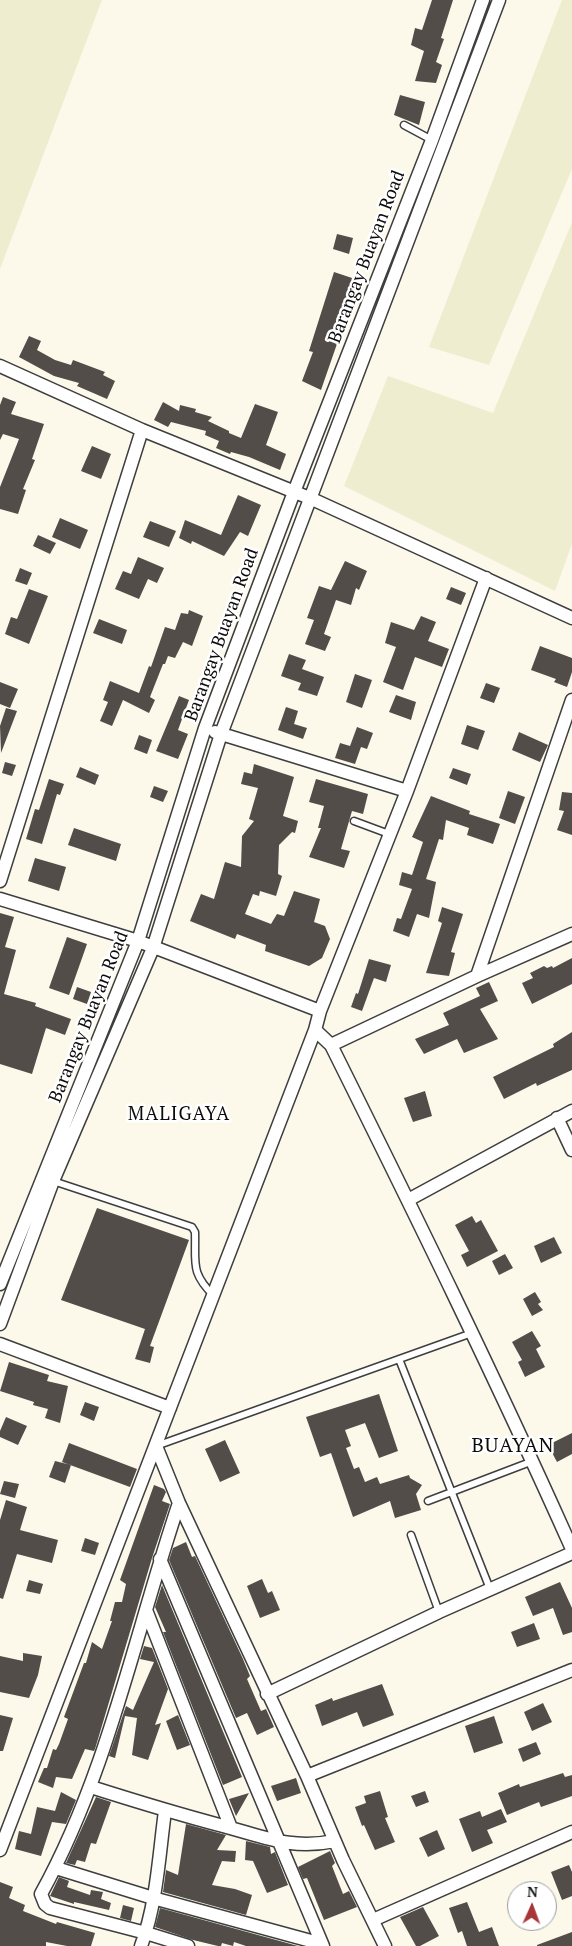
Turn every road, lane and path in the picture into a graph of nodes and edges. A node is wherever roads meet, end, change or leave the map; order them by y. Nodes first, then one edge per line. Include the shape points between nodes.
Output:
1 (483, 0) edge
2 (499, 0) edge
3 (461, 59) junction
4 (475, 64) junction
5 (404, 125) dead end
6 (432, 140) junction
7 (0, 366) edge
8 (142, 430) junction
9 (294, 492) junction
10 (312, 499) junction
11 (486, 578) junction
12 (572, 618) edge
13 (572, 700) edge
14 (205, 728) junction
15 (221, 734) junction
16 (407, 791) junction
17 (354, 821) dead end
18 (389, 834) junction
19 (165, 855) junction
20 (182, 859) junction
21 (0, 881) edge
22 (0, 900) edge
23 (572, 934) edge
24 (138, 941) junction
25 (153, 948) junction
26 (477, 976) junction
27 (320, 1011) junction
28 (315, 1030) junction
29 (332, 1045) junction
30 (572, 1111) edge
31 (557, 1118) junction
32 (572, 1150) edge
33 (52, 1181) junction
34 (408, 1200) junction
35 (0, 1284) edge
36 (214, 1296) junction
37 (0, 1324) edge
38 (472, 1333) junction
39 (0, 1344) edge
40 (399, 1359) junction
41 (170, 1408) junction
42 (156, 1446) junction
43 (533, 1461) junction
44 (452, 1492) junction
45 (428, 1501) dead end
46 (179, 1503) junction
47 (411, 1535) dead end
48 (572, 1551) edge
49 (160, 1559) junction
50 (490, 1589) junction
51 (146, 1610) junction
52 (438, 1612) junction
53 (572, 1670) edge
54 (267, 1694) junction
55 (307, 1776) junction
56 (90, 1787) junction
57 (164, 1811) junction
58 (231, 1828) junction
59 (572, 1832) edge
60 (335, 1841) junction
61 (279, 1843) junction
62 (0, 1850) edge
63 (56, 1868) junction
64 (153, 1898) junction
65 (373, 1920) junction
66 (146, 1933) junction
67 (323, 1945) edge
68 (141, 1946) edge
69 (188, 1946) edge
70 (385, 1946) edge

1 - 3 street, Barangay Buayan Road
2 - 4 street
3 - 4 street
3 - 6 street, Barangay Buayan Road
4 - 10 street
5 - 6 lane
6 - 9 street, Barangay Buayan Road
7 - 8 street
8 - 9 street
8 - 21 street
9 - 10 street
9 - 14 street, Barangay Buayan Road
10 - 11 street
10 - 15 street
11 - 12 street
11 - 16 street
13 - 26 street
14 - 15 street
14 - 19 street, Barangay Buayan Road
15 - 16 street
15 - 20 street
16 - 18 street
17 - 18 lane
18 - 27 street
19 - 20 street
19 - 24 street, Barangay Buayan Road
20 - 25 street
22 - 24 street
23 - 26 street
24 - 25 street
24 - 35 street, Barangay Buayan Road
25 - 27 street
25 - 33 street
26 - 29 street
27 - 28 street
28 - 29 street
28 - 36 street
29 - 34 street
30 - 31 street
31 - 32 street
31 - 34 street
33 - 36 lane via 192,1227 197,1275
33 - 37 street
34 - 38 street
36 - 41 street
38 - 40 lane
38 - 43 street
39 - 41 street
40 - 42 lane
40 - 44 lane
41 - 42 street
42 - 46 street
42 - 62 street
43 - 44 lane
43 - 48 street
44 - 45 lane
44 - 50 lane
46 - 49 street
46 - 54 street
47 - 52 lane
48 - 50 street
49 - 51 street
49 - 61 street
50 - 52 street
51 - 56 street
51 - 58 street
52 - 54 street
53 - 55 street
54 - 55 street
55 - 60 street
56 - 57 street
56 - 63 street
57 - 58 street
57 - 64 street
58 - 61 street
59 - 65 street
60 - 61 street via 316,1845
60 - 65 street
61 - 67 street
63 - 64 street
63 - 66 street via 42,1894 50,1908
64 - 66 street
64 - 67 street
65 - 70 street
66 - 68 street
66 - 69 street

